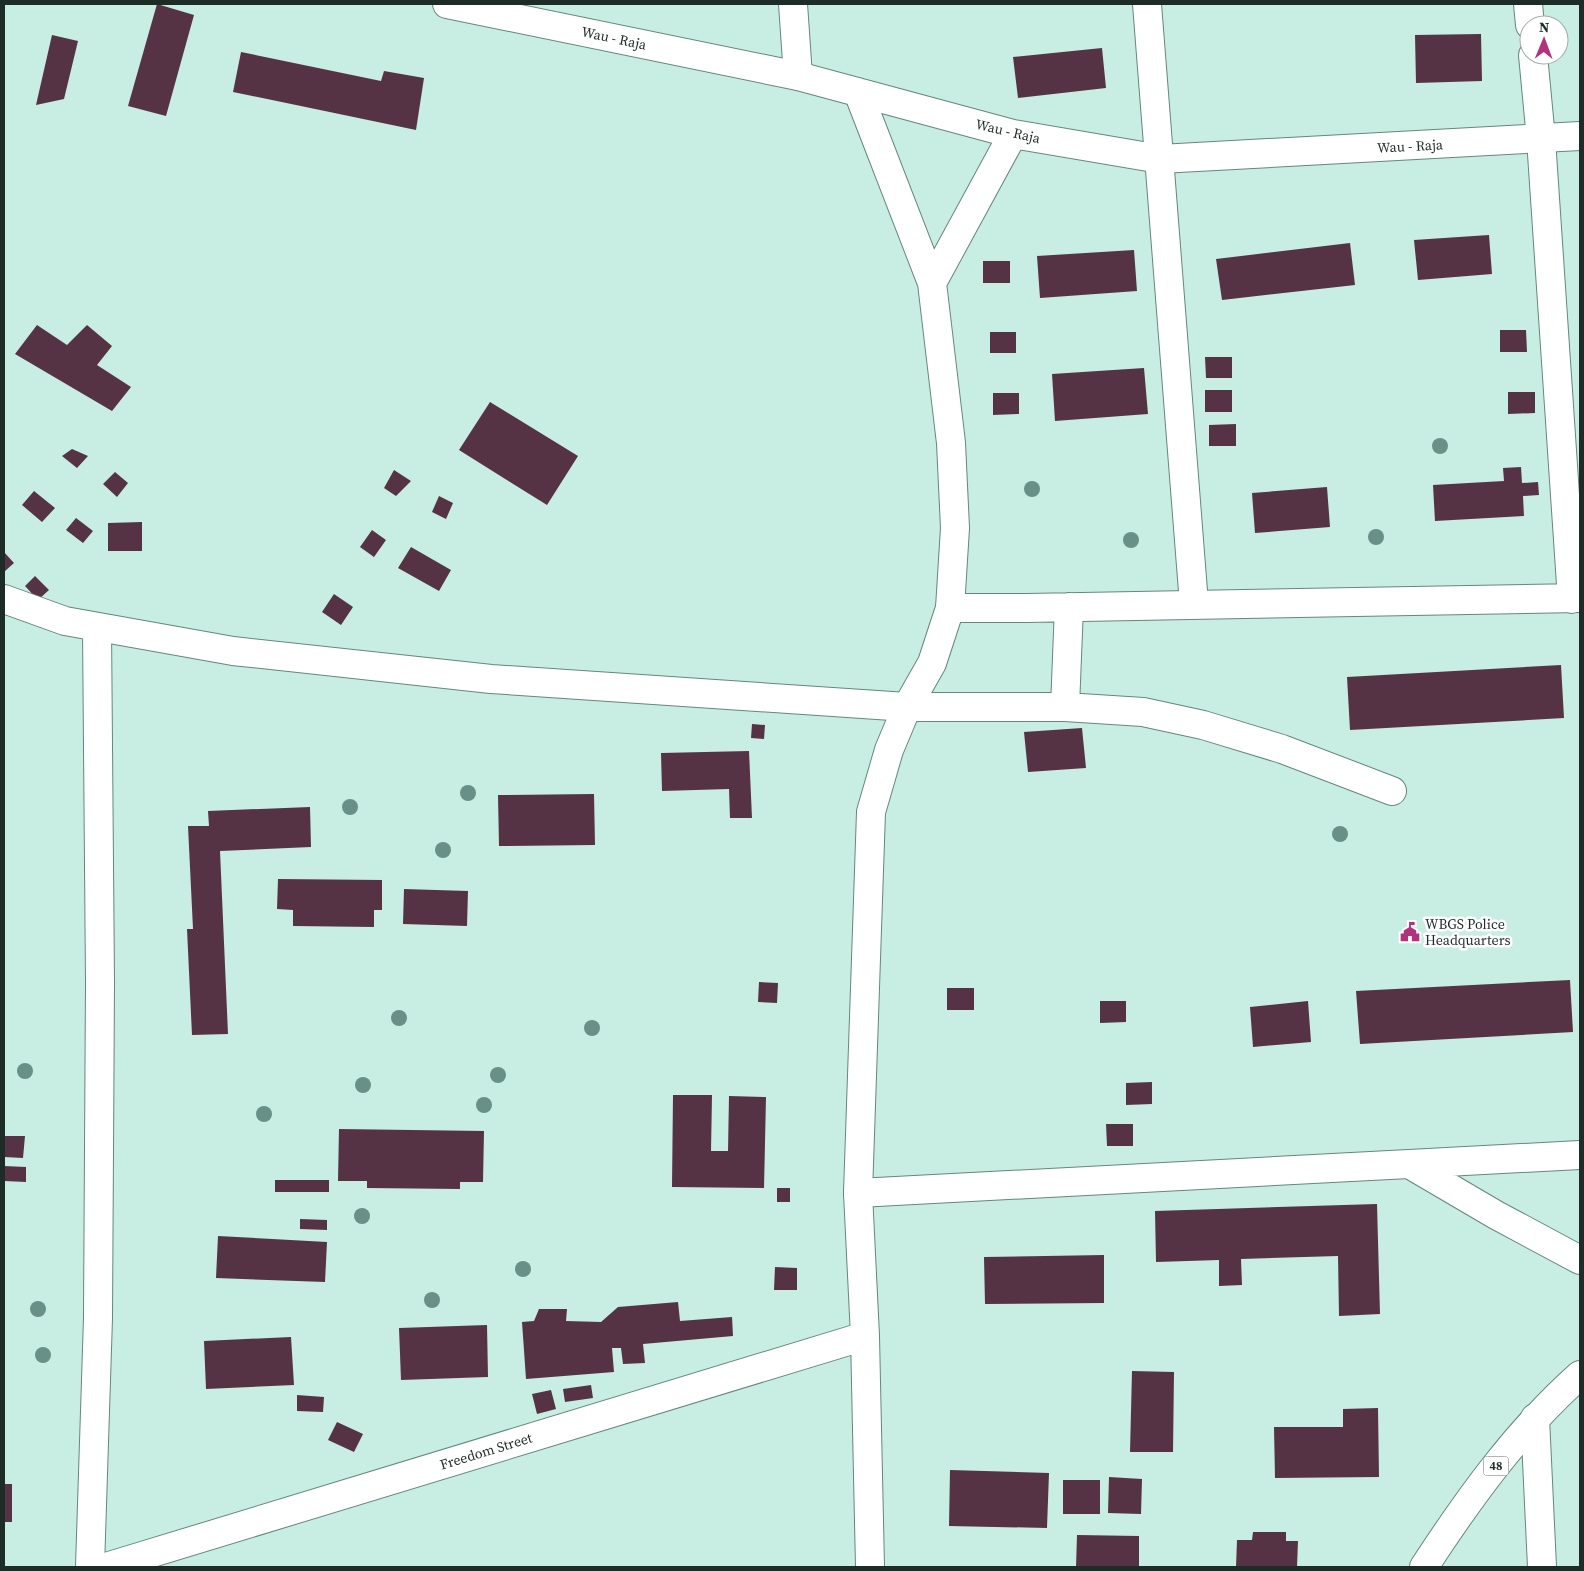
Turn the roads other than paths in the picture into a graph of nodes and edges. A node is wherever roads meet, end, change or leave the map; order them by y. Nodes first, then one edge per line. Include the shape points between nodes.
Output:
1 (793, 4) edge
2 (1147, 4) edge
3 (464, 5) edge
4 (1534, 65) edge
5 (798, 76) junction
6 (858, 92) junction
7 (1013, 134) junction
8 (1580, 136) edge
9 (1541, 139) junction
10 (1160, 159) junction
11 (932, 283) junction
12 (1576, 598) edge
13 (4, 599) edge
14 (1194, 604) junction
15 (1069, 607) junction
16 (950, 608) junction
17 (97, 627) junction
18 (907, 707) junction
19 (1066, 707) junction
20 (1392, 791) dead end
21 (1580, 1155) edge
22 (1409, 1164) junction
23 (858, 1193) junction
24 (1580, 1260) edge
25 (865, 1336) junction
26 (1580, 1376) edge
27 (1535, 1418) junction
28 (90, 1567) edge
29 (106, 1567) edge
30 (870, 1567) edge
31 (1424, 1567) edge
32 (1542, 1567) edge

1 - 5 street
2 - 10 street
3 - 5 street, Wau - Raja
4 - 9 street
5 - 6 street, Wau - Raja
6 - 7 street, Wau - Raja
6 - 11 street
7 - 10 street, Wau - Raja
7 - 11 street
8 - 9 street, Wau - Raja
9 - 10 street, Wau - Raja
9 - 12 street
10 - 14 street
11 - 16 street via 951,443 955,528
12 - 14 street
13 - 17 street via 65,621
14 - 15 street
15 - 16 street
15 - 19 street
16 - 18 street via 932,662
17 - 18 street via 233,651 491,678
17 - 28 street via 98,1308
18 - 19 street
18 - 23 street via 889,750 871,812
19 - 20 street via 1143,712 1203,725 1282,749
21 - 22 street
22 - 23 street
22 - 24 street
23 - 25 street
25 - 29 street, Freedom Street
25 - 30 street
26 - 27 street, 48
27 - 31 street, 48 via 1466,1504
27 - 32 street

